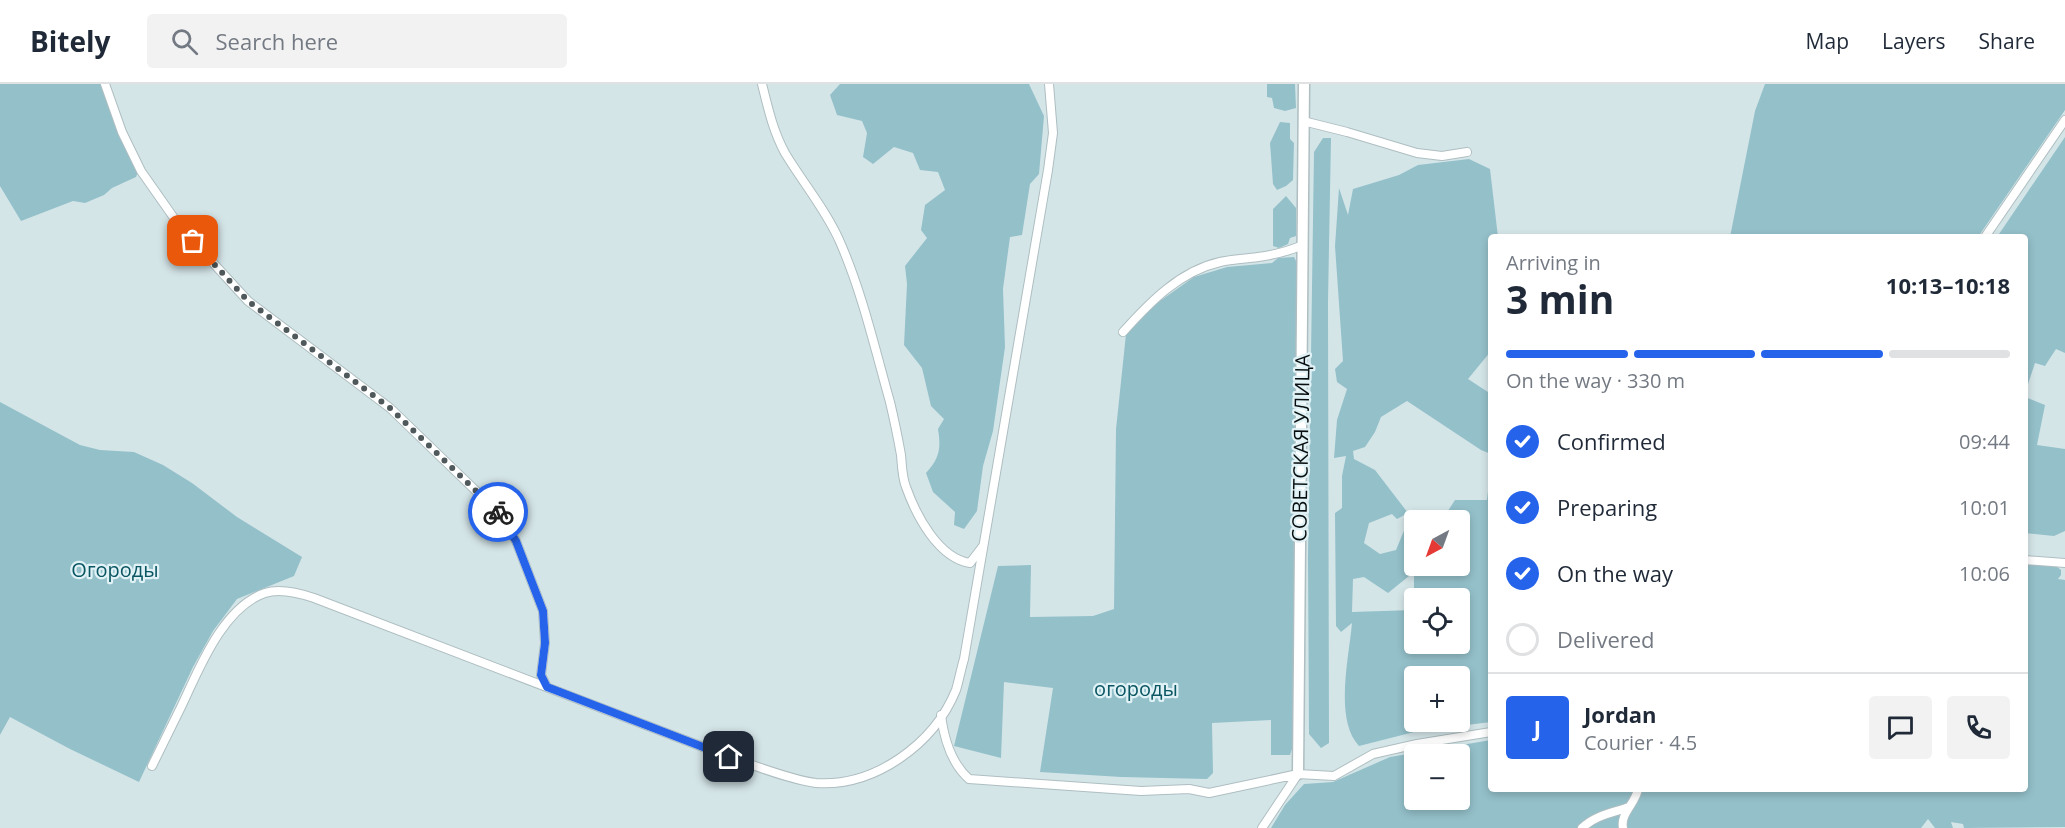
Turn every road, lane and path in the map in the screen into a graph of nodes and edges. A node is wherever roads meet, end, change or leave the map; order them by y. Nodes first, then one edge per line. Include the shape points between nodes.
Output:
1 (105, 84) edge
2 (762, 84) edge
3 (1048, 84) edge
4 (1304, 84) edge
5 (2065, 120) edge
6 (1303, 122) junction
7 (1467, 152) dead end
8 (1986, 234) edge
9 (1303, 245) junction
10 (1123, 332) dead end
11 (984, 545) junction
12 (2028, 560) edge
13 (2065, 563) edge
14 (547, 687) junction
15 (941, 716) junction
16 (1488, 732) edge
17 (152, 766) dead end
18 (1298, 774) junction
19 (1638, 792) edge
20 (1629, 807) junction
21 (1262, 828) edge
22 (1582, 828) edge
23 (1623, 828) edge

1 - 14 street via 141,171 181,228 248,301 390,408 501,515 516,541 543,611 541,675
2 - 11 street via 775,132 840,241 852,274 890,402 905,485 916,509 931,535 958,562 970,563
3 - 11 street via 1053,133 1048,170
4 - 6 street, СОВЕТСКАЯ УЛИЦА
5 - 8 street
6 - 7 street via 1417,153 1442,156
6 - 9 street, СОВЕТСКАЯ УЛИЦА
9 - 10 street via 1260,257 1220,262 1189,274 1162,293
9 - 18 street, СОВЕТСКАЯ УЛИЦА
11 - 15 street via 964,659 956,690
12 - 13 street
14 - 15 street via 729,757 815,783 854,780 896,761
14 - 17 street via 314,598 265,592 221,630
15 - 18 street via 952,754 969,779 1209,793
16 - 18 street via 1373,754 1334,776
18 - 21 street
19 - 20 street
20 - 22 street via 1605,814
20 - 23 street

